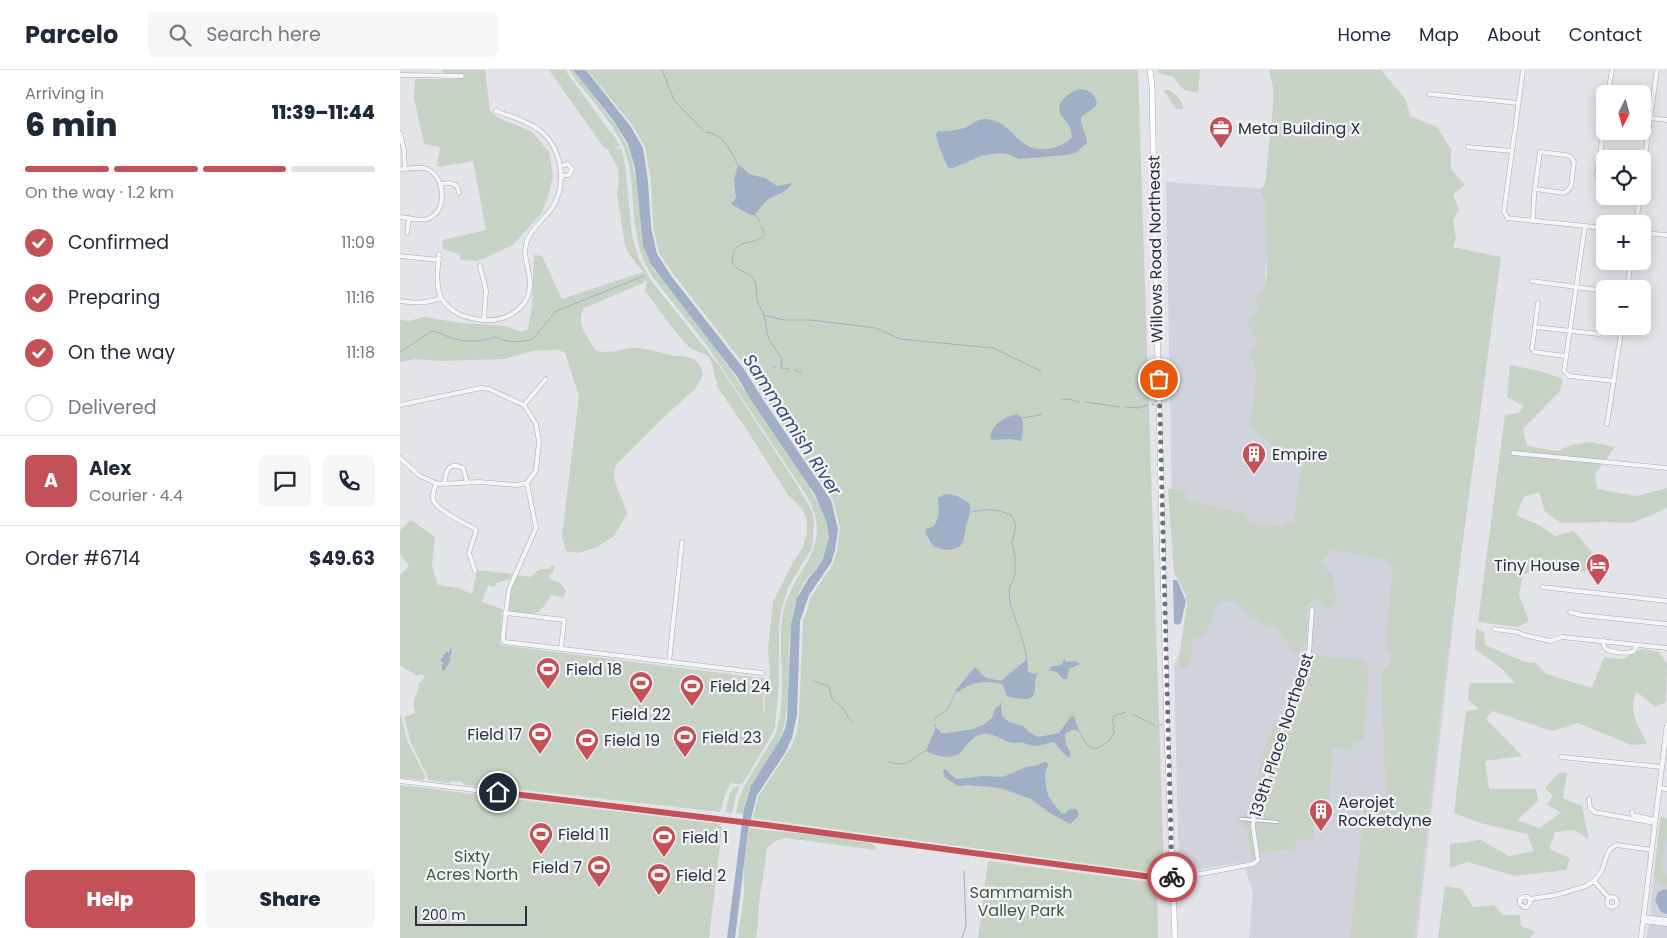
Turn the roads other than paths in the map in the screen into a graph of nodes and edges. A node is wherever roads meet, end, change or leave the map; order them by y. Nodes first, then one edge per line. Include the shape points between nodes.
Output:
1 (1150, 70) edge
2 (1523, 70) edge
3 (1612, 70) edge
4 (1658, 70) edge
5 (400, 75) edge
6 (462, 76) dead end
7 (1610, 85) edge
8 (1429, 94) dead end
9 (1518, 103) junction
10 (496, 111) dead end
11 (1651, 118) joint
12 (1667, 120) edge
13 (400, 133) edge
14 (1468, 147) dead end
15 (1512, 151) junction
16 (561, 166) junction
17 (400, 169) edge
18 (405, 169) junction
19 (561, 176) junction
20 (440, 184) junction
21 (1535, 189) junction
22 (459, 193) dead end
23 (400, 217) edge
24 (409, 218) junction
25 (1533, 221) junction
26 (1584, 226) junction
27 (1596, 227) edge
28 (407, 233) dead end
29 (1651, 233) edge
30 (1667, 235) edge
31 (439, 254) dead end
32 (400, 256) edge
33 (439, 260) junction
34 (480, 266) dead end
35 (1532, 281) dead end
36 (1575, 287) junction
37 (1596, 290) edge
38 (441, 298) junction
39 (400, 301) edge
40 (1538, 303) dead end
41 (484, 320) junction
42 (1536, 327) junction
43 (1569, 330) junction
44 (1596, 334) edge
45 (1621, 335) edge
46 (1565, 356) junction
47 (546, 379) dead end
48 (1614, 381) junction
49 (400, 405) edge
50 (524, 405) junction
51 (1607, 424) dead end
52 (1513, 453) dead end
53 (400, 458) edge
54 (1667, 468) edge
55 (467, 482) junction
56 (436, 483) junction
57 (527, 483) junction
58 (445, 484) junction
59 (682, 542) dead end
60 (475, 571) dead end
61 (1542, 587) dead end
62 (1667, 601) edge
63 (1312, 610) dead end
64 (1570, 612) dead end
65 (505, 613) junction
66 (1667, 624) edge
67 (1494, 629) dead end
68 (1602, 640) junction
69 (1637, 645) junction
70 (1667, 648) edge
71 (561, 649) junction
72 (669, 662) junction
73 (762, 673) dead end
74 (1667, 726) edge
75 (1667, 731) edge
76 (1562, 757) dead end
77 (1662, 767) junction
78 (400, 781) edge
79 (1659, 788) junction
80 (1667, 789) edge
81 (1588, 799) dead end
82 (1632, 812) dead end
83 (1240, 819) dead end
84 (1252, 820) junction
85 (1655, 821) junction
86 (1277, 822) dead end
87 (1652, 850) junction
88 (1172, 879) junction
89 (1594, 881) junction
90 (1609, 898) dead end
91 (1530, 899) dead end
92 (1643, 919) junction
93 (1667, 920) edge
94 (1667, 924) edge
95 (1175, 938) edge
96 (1641, 938) edge

1 - 88 main road, Willows Road Northeast
2 - 9 street
3 - 7 street
4 - 11 street
5 - 6 street
8 - 9 street
9 - 15 street
10 - 16 street via 539,130 550,142
11 - 12 street
13 - 18 street
14 - 15 street
15 - 25 street via 1505,216
16 - 19 street
16 - 19 street via 568,164 572,169 569,175
17 - 18 street
18 - 20 street via 422,168 432,172
19 - 41 street via 555,204 526,242 530,286 524,302 516,312 500,320
20 - 22 street via 455,184
20 - 24 street via 438,213 426,219
21 - 21 street via 1540,152 1571,157 1574,162 1568,190
21 - 25 street
23 - 24 street
24 - 28 street
25 - 26 street
26 - 27 street
26 - 36 street
29 - 30 street
31 - 33 street
32 - 33 street
33 - 38 street
34 - 41 street via 486,291
35 - 36 street
36 - 37 street
36 - 43 street
38 - 39 street via 420,304
38 - 41 street via 460,315
40 - 42 street
42 - 43 street
42 - 46 street via 1533,351
43 - 44 street
43 - 46 street
45 - 48 street
46 - 48 street via 1565,374
47 - 50 street
48 - 51 street
49 - 50 street via 481,388
50 - 57 street via 536,424 539,442 536,470
52 - 54 street
53 - 56 street via 420,476
55 - 57 street
55 - 58 street
55 - 58 street via 463,468 456,466 446,470
56 - 58 street
56 - 60 street via 434,503 475,528 469,552
57 - 65 street via 536,528 509,589
59 - 72 street
61 - 62 street
63 - 84 street, 139th Place Northeast via 1309,653
64 - 66 street
65 - 71 street via 503,640
65 - 71 street via 564,620
67 - 68 street via 1550,641 1562,637
68 - 69 street
68 - 69 street via 1607,650 1628,654
69 - 70 street
71 - 72 street
72 - 73 street
74 - 75 street
75 - 77 street
76 - 77 street
77 - 79 street
78 - 88 street via 728,820
79 - 80 street
79 - 85 street
81 - 85 street via 1594,812
82 - 85 street
83 - 84 street
84 - 86 street
84 - 88 street, 139th Place Northeast via 1258,860 1253,864
85 - 87 street
87 - 89 street via 1612,847
87 - 92 street
88 - 95 main road, Willows Road Northeast
89 - 90 street
89 - 91 street via 1556,895
92 - 93 street
92 - 94 street
92 - 96 street

